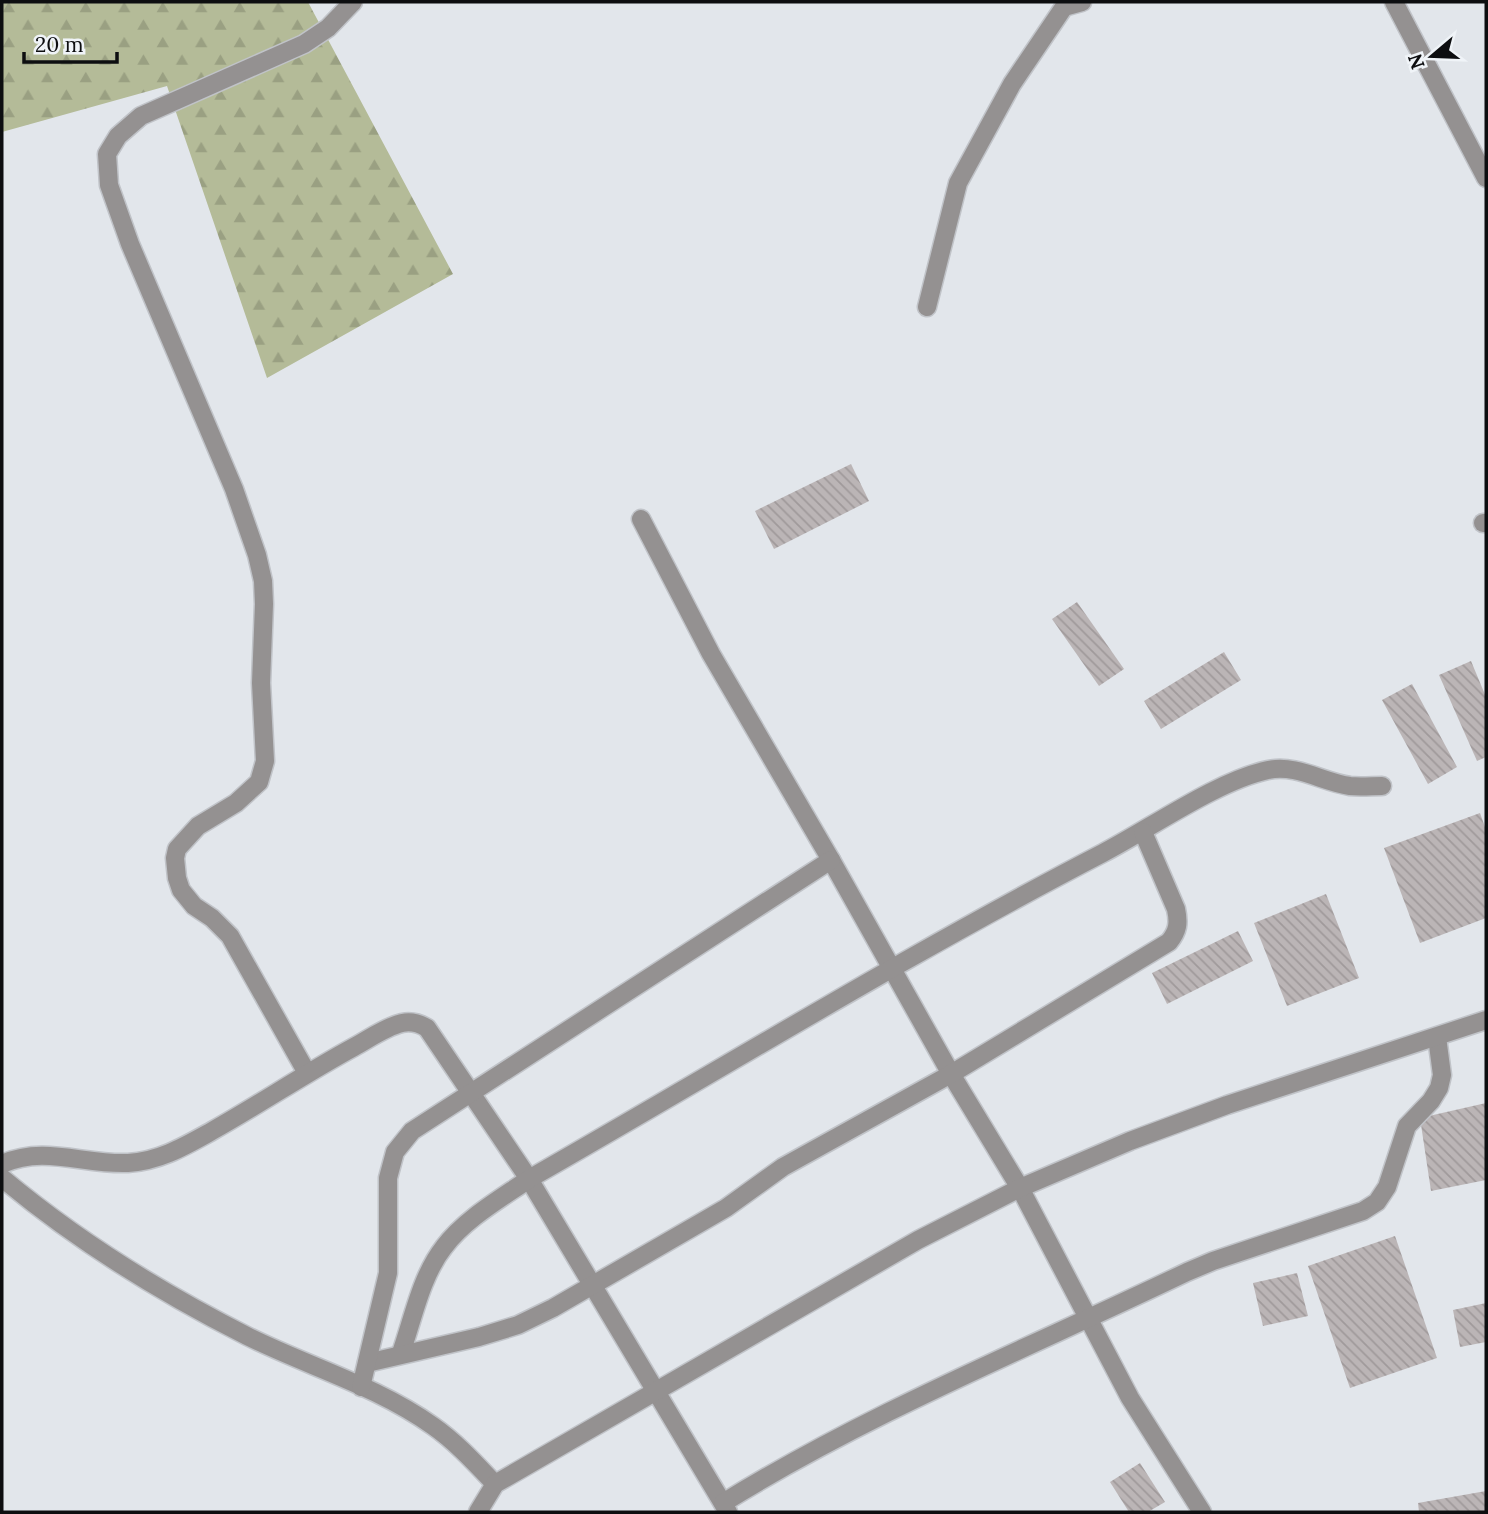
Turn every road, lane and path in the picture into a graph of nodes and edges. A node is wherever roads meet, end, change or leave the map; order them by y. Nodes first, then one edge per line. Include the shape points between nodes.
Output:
1 (353, 2) edge
2 (1082, 2) edge
3 (1394, 2) edge
4 (1486, 178) edge
5 (927, 307) dead end
6 (641, 520) dead end
7 (1382, 786) dead end
8 (1143, 832) junction
9 (831, 860) junction
10 (893, 968) junction
11 (1486, 1020) edge
12 (1437, 1037) junction
13 (307, 1073) junction
14 (951, 1074) junction
15 (471, 1092) junction
16 (2, 1164) edge
17 (2, 1178) edge
18 (529, 1179) junction
19 (1020, 1188) junction
20 (593, 1286) junction
21 (1088, 1320) junction
22 (401, 1353) junction
23 (367, 1363) junction
24 (361, 1387) junction
25 (656, 1390) junction
26 (495, 1484) junction
27 (726, 1507) edge
28 (478, 1512) edge
29 (1202, 1512) edge

1 - 13 street via 304,44 141,116 118,136 107,154 108,185 234,489 263,581 265,761 259,782 236,803 198,826 177,849 177,878 194,906 230,936
2 - 5 street via 1064,7 1056,18 1012,84 958,183
3 - 4 street
6 - 9 street via 711,654
7 - 8 street via 1351,786 1290,769 1269,770 1200,799
8 - 10 street
8 - 14 street via 1176,909 1178,922 1169,942
9 - 10 street
9 - 15 street
10 - 14 street
10 - 18 street
11 - 12 street
12 - 19 street via 1227,1105
12 - 21 street via 1443,1075 1439,1088 1406,1126 1387,1187 1377,1202 1340,1220 1213,1261
13 - 15 street via 411,1021 427,1028
13 - 16 street via 230,1121 155,1159 103,1163 37,1154
14 - 19 street
14 - 20 street via 783,1167 726,1208
15 - 18 street
15 - 23 street via 412,1130 395,1152 388,1178 388,1273
17 - 24 street via 147,1282 247,1336
18 - 20 street
18 - 22 street via 444,1247 427,1276
19 - 21 street
19 - 25 street via 906,1246
20 - 22 street via 518,1325
20 - 25 street
21 - 27 street via 859,1426 784,1465
21 - 29 street via 1129,1398
22 - 23 street
23 - 24 street
24 - 26 street via 433,1426
25 - 26 street
25 - 27 street
26 - 28 street

